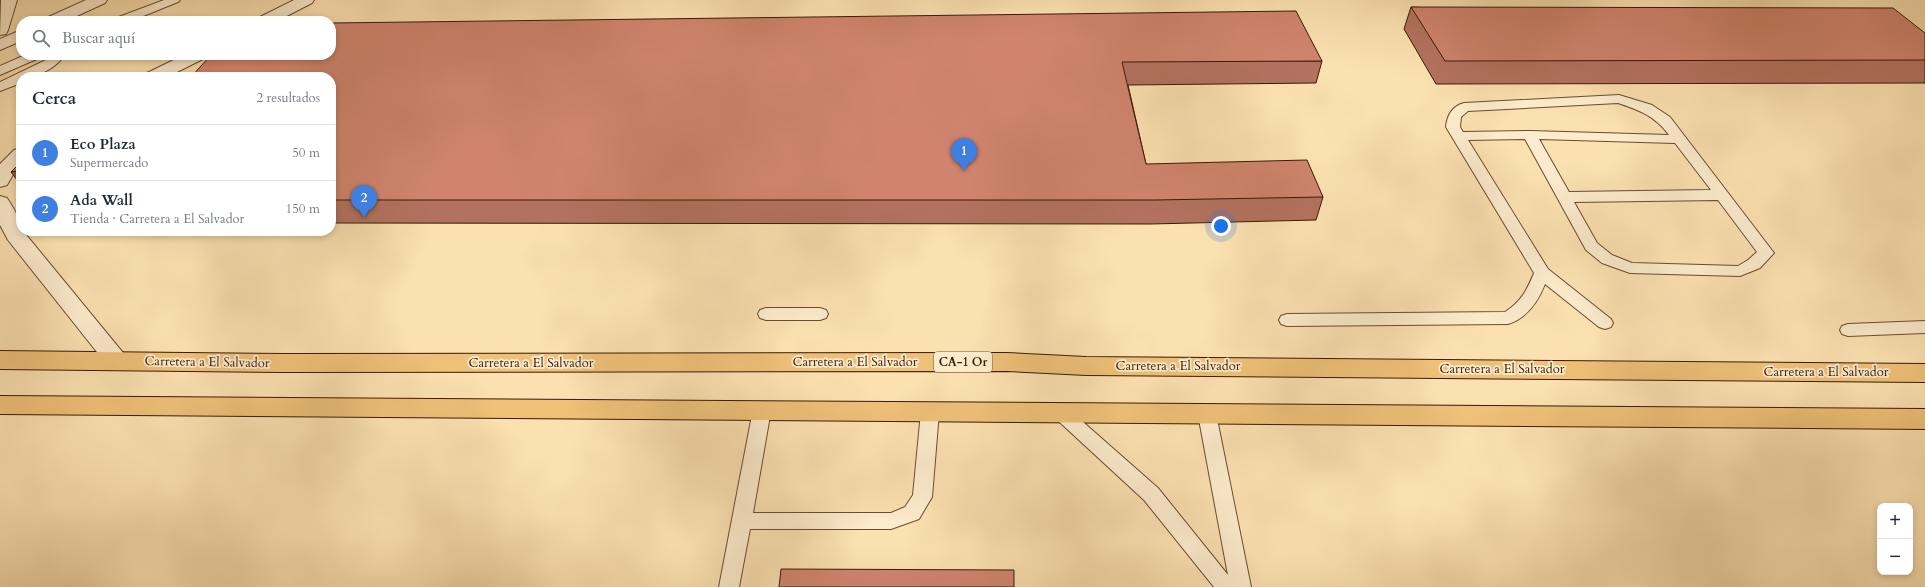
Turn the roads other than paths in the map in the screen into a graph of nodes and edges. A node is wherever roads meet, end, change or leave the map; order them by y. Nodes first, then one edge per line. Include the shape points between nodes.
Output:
1 (9, 0) edge
2 (99, 0) edge
3 (174, 0) edge
4 (306, 0) edge
5 (63, 16) edge
6 (133, 16) edge
7 (274, 16) edge
8 (0, 30) edge
9 (16, 37) edge
10 (0, 44) edge
11 (24, 60) edge
12 (55, 60) edge
13 (187, 60) edge
14 (0, 71) edge
15 (32, 72) edge
16 (163, 72) edge
17 (16, 80) edge
18 (0, 87) edge
19 (1530, 135) junction
20 (1459, 136) junction
21 (1680, 139) junction
22 (16, 159) edge
23 (0, 182) edge
24 (1722, 195) junction
25 (1564, 197) junction
26 (0, 203) edge
27 (1542, 273) junction
28 (766, 314) dead end
29 (820, 314) dead end
30 (1287, 320) dead end
31 (1605, 323) dead end
32 (1925, 328) edge
33 (1848, 330) dead end
34 (0, 360) edge
35 (116, 360) junction
36 (1925, 373) edge
37 (0, 405) edge
38 (762, 410) junction
39 (930, 412) junction
40 (1060, 412) junction
41 (1207, 414) junction
42 (1925, 419) edge
43 (741, 521) junction
44 (729, 587) edge
45 (1226, 587) edge
46 (1241, 587) edge

1 - 8 street
2 - 5 street
3 - 6 lane
4 - 7 street
9 - 10 street
11 - 14 lane
12 - 15 lane
13 - 16 street
17 - 18 lane
19 - 20 lane
19 - 21 lane
19 - 25 lane
20 - 21 lane via 1454,127 1454,116 1464,107 1619,99 1647,108 1665,120
20 - 27 lane
21 - 24 lane
22 - 23 street via 5,170
24 - 25 lane
24 - 25 lane via 1766,253 1754,264 1740,270 1630,268 1607,259 1591,246
26 - 35 street via 15,235
27 - 30 lane via 1531,299 1522,310 1508,318
27 - 31 lane
28 - 29 lane
32 - 33 lane
34 - 35 highway, Carretera a El Salvador / CA-1 Or
35 - 36 highway, Carretera a El Salvador / CA-1 Or via 286,363 1007,362 1086,366
37 - 38 highway
38 - 39 highway
38 - 43 lane
39 - 40 highway
39 - 43 lane via 922,497 912,512 891,521
40 - 41 highway
40 - 45 lane via 1151,494
41 - 42 highway
41 - 46 lane
43 - 44 lane

